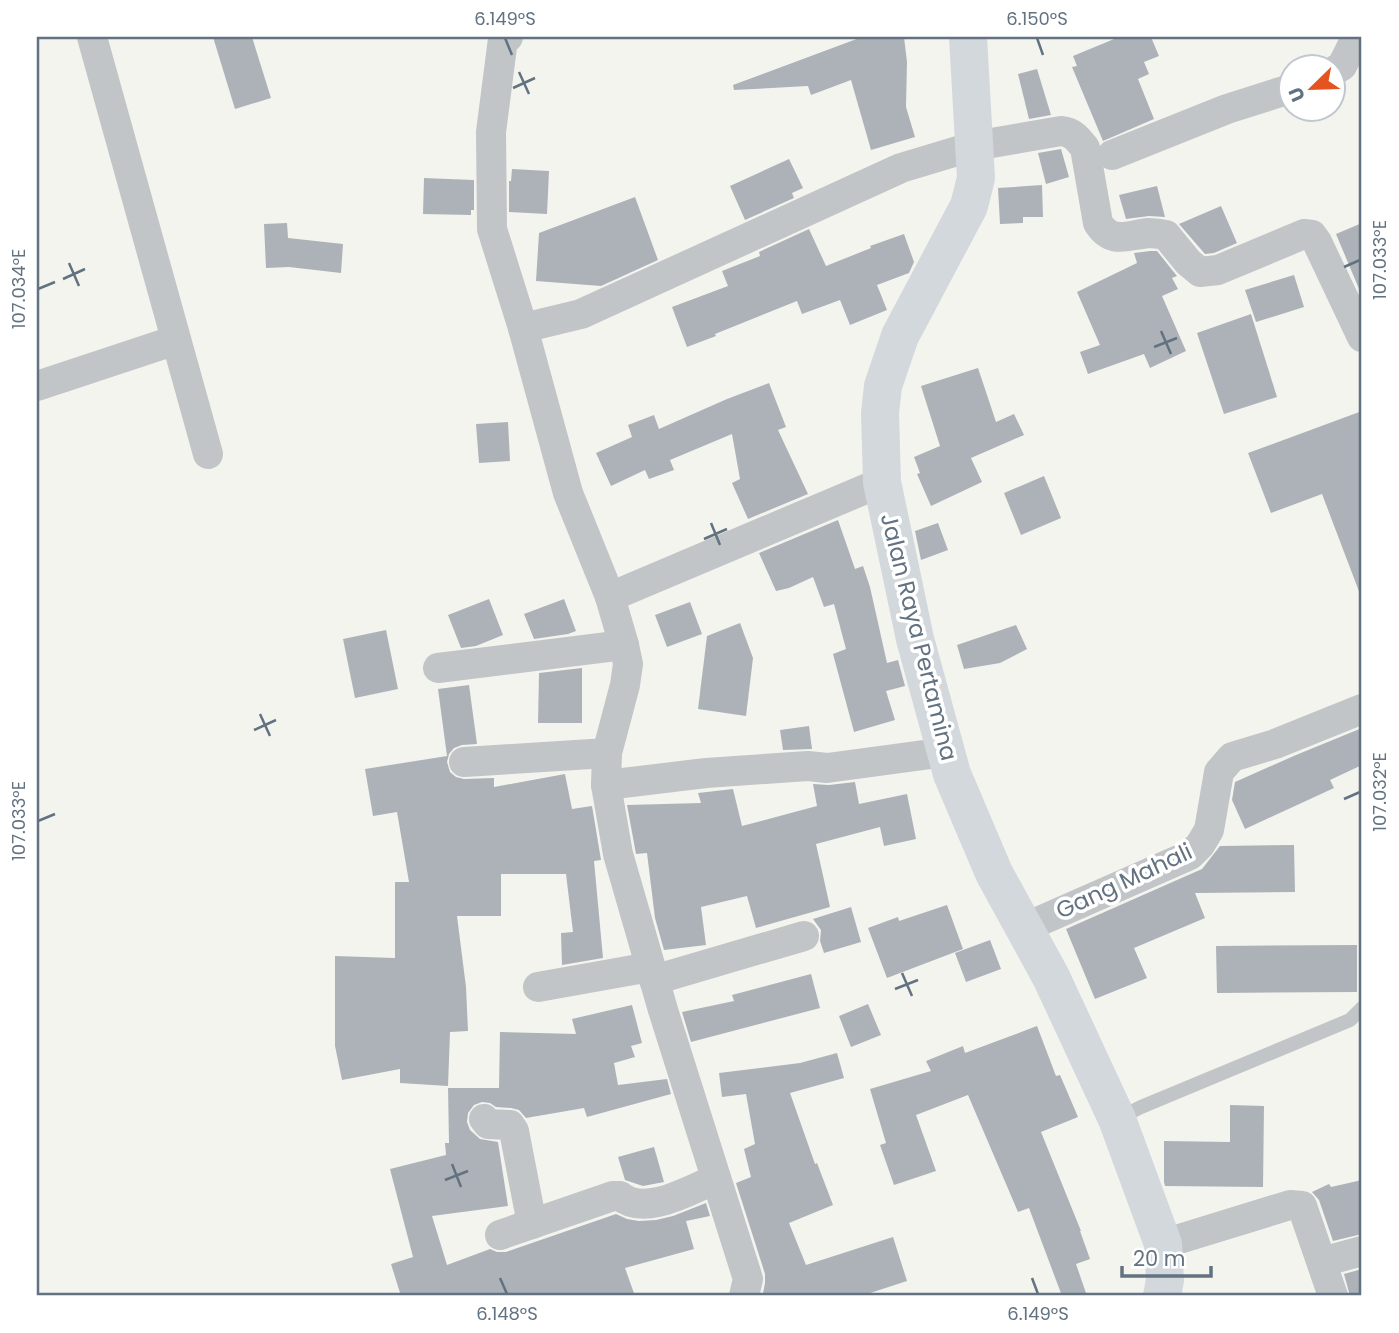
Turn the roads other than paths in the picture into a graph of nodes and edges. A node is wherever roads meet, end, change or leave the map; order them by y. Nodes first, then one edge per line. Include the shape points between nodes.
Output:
1 (92, 37) edge
2 (508, 37) edge
3 (968, 37) edge
4 (1362, 41) edge
5 (1346, 57) edge
6 (1276, 93) edge
7 (974, 146) junction
8 (1112, 155) dead end
9 (523, 328) junction
10 (1362, 337) edge
11 (176, 340) junction
12 (37, 386) edge
13 (208, 454) dead end
14 (881, 482) junction
15 (610, 597) junction
16 (624, 645) junction
17 (438, 668) dead end
18 (1362, 709) edge
19 (946, 752) junction
20 (607, 753) junction
21 (464, 762) dead end
22 (606, 785) junction
23 (1024, 928) junction
24 (804, 936) dead end
25 (652, 973) junction
26 (538, 987) dead end
27 (1362, 1008) edge
28 (484, 1119) dead end
29 (1117, 1119) junction
30 (716, 1179) junction
31 (532, 1224) junction
32 (500, 1235) dead end
33 (1163, 1244) junction
34 (1362, 1251) edge
35 (1322, 1262) junction
36 (744, 1296) edge
37 (1162, 1296) edge
38 (1333, 1296) edge

1 - 11 street
2 - 9 street via 500,53 491,132 492,229
3 - 7 main road, Jalan Raya Pertamina
4 - 5 street via 1352,46
6 - 8 street
7 - 9 street via 901,168 581,314
7 - 10 street via 1069,132 1085,148 1103,231 1113,237 1166,235 1200,272 1218,270 1304,234 1312,235
7 - 14 main road, Jalan Raya Pertamina via 976,178 969,206 900,336 883,386
9 - 15 street via 568,493
11 - 12 street
11 - 13 street
14 - 15 street
14 - 19 main road, Jalan Raya Pertamina via 915,639
15 - 16 street
16 - 17 street
16 - 20 street via 628,664 625,685
18 - 23 street, Gang Mahali via 1232,757 1219,772 1209,830 1190,855
19 - 22 street via 827,768 706,773
19 - 23 main road, Jalan Raya Pertamina via 994,873
20 - 21 street
20 - 22 street
22 - 25 street via 618,854
23 - 29 main road, Jalan Raya Pertamina
24 - 25 street
25 - 26 street
25 - 30 street
27 - 29 lane via 1350,1020
28 - 31 street via 488,1124 510,1125 514,1131
29 - 33 main road, Jalan Raya Pertamina
30 - 31 street via 655,1203 613,1196
30 - 36 street via 748,1279
31 - 32 street
33 - 35 street via 1290,1205 1302,1206
33 - 37 main road, Jalan Raya Pertamina
34 - 35 street
35 - 38 street

